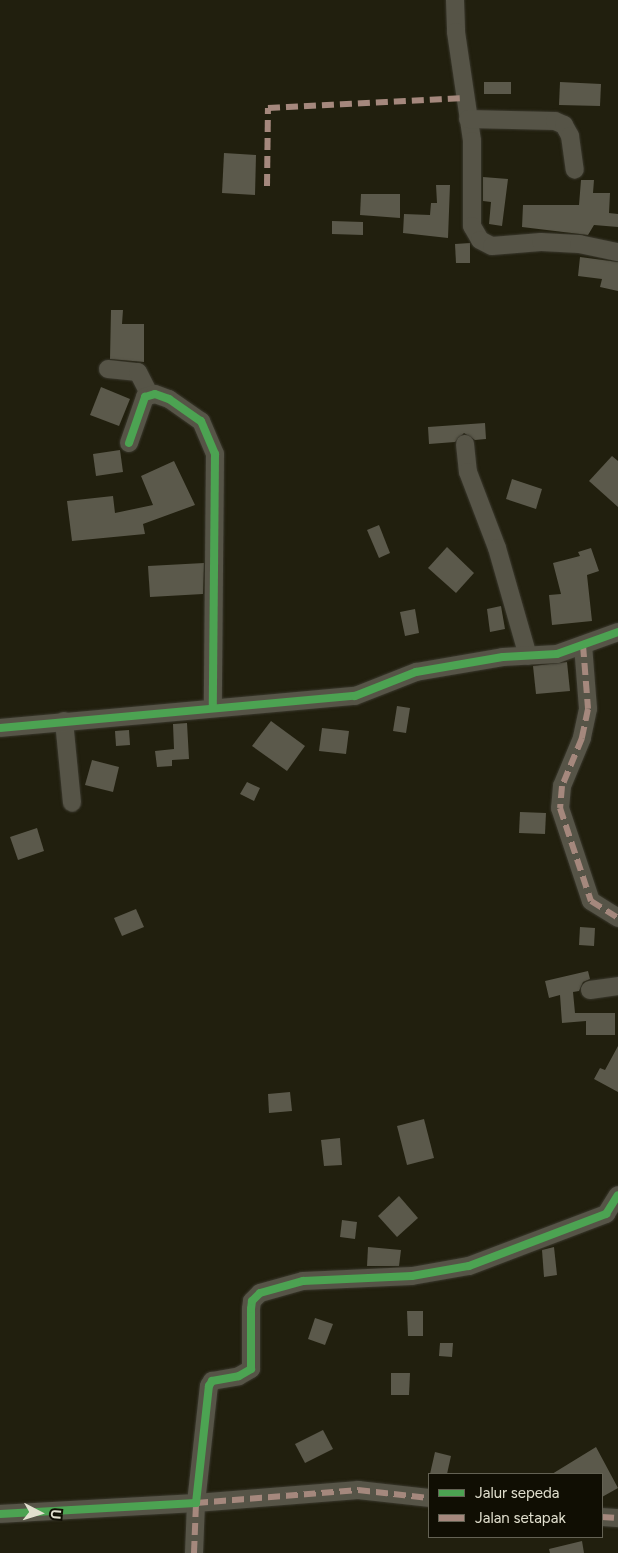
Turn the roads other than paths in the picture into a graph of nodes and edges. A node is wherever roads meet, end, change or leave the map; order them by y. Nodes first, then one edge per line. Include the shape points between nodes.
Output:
1 (455, 0) edge
2 (468, 119) junction
3 (575, 170) dead end
4 (618, 252) edge
5 (108, 369) dead end
6 (149, 394) junction
7 (129, 443) dead end
8 (465, 444) dead end
9 (618, 632) edge
10 (583, 645) junction
11 (528, 656) junction
12 (213, 708) junction
13 (64, 721) junction
14 (0, 728) edge
15 (72, 803) dead end
16 (618, 918) edge
17 (618, 986) edge
18 (590, 990) dead end
19 (618, 1194) edge
20 (428, 1498) edge
21 (196, 1503) junction
22 (0, 1514) edge
23 (603, 1517) edge
24 (618, 1518) edge
25 (194, 1553) edge

1 - 2 street
2 - 3 street via 555,121 564,125 570,136
2 - 4 street via 472,141 472,226 480,240 492,246 541,242 580,244
5 - 6 street via 138,372
6 - 7 street via 144,397
6 - 12 street via 169,399 201,421 215,454
8 - 11 street via 468,472 497,548
9 - 10 street
10 - 11 street via 557,654
10 - 16 street via 588,709 582,738 562,786 560,808 591,901
11 - 12 street via 416,672 355,696
12 - 13 street
13 - 14 street
13 - 15 street
17 - 18 street
19 - 21 street via 606,1214 469,1266 412,1276 303,1281 260,1293 252,1301 251,1309 251,1369 239,1376 212,1381 209,1386
20 - 21 street via 358,1490
21 - 22 street
21 - 25 street
23 - 24 street

